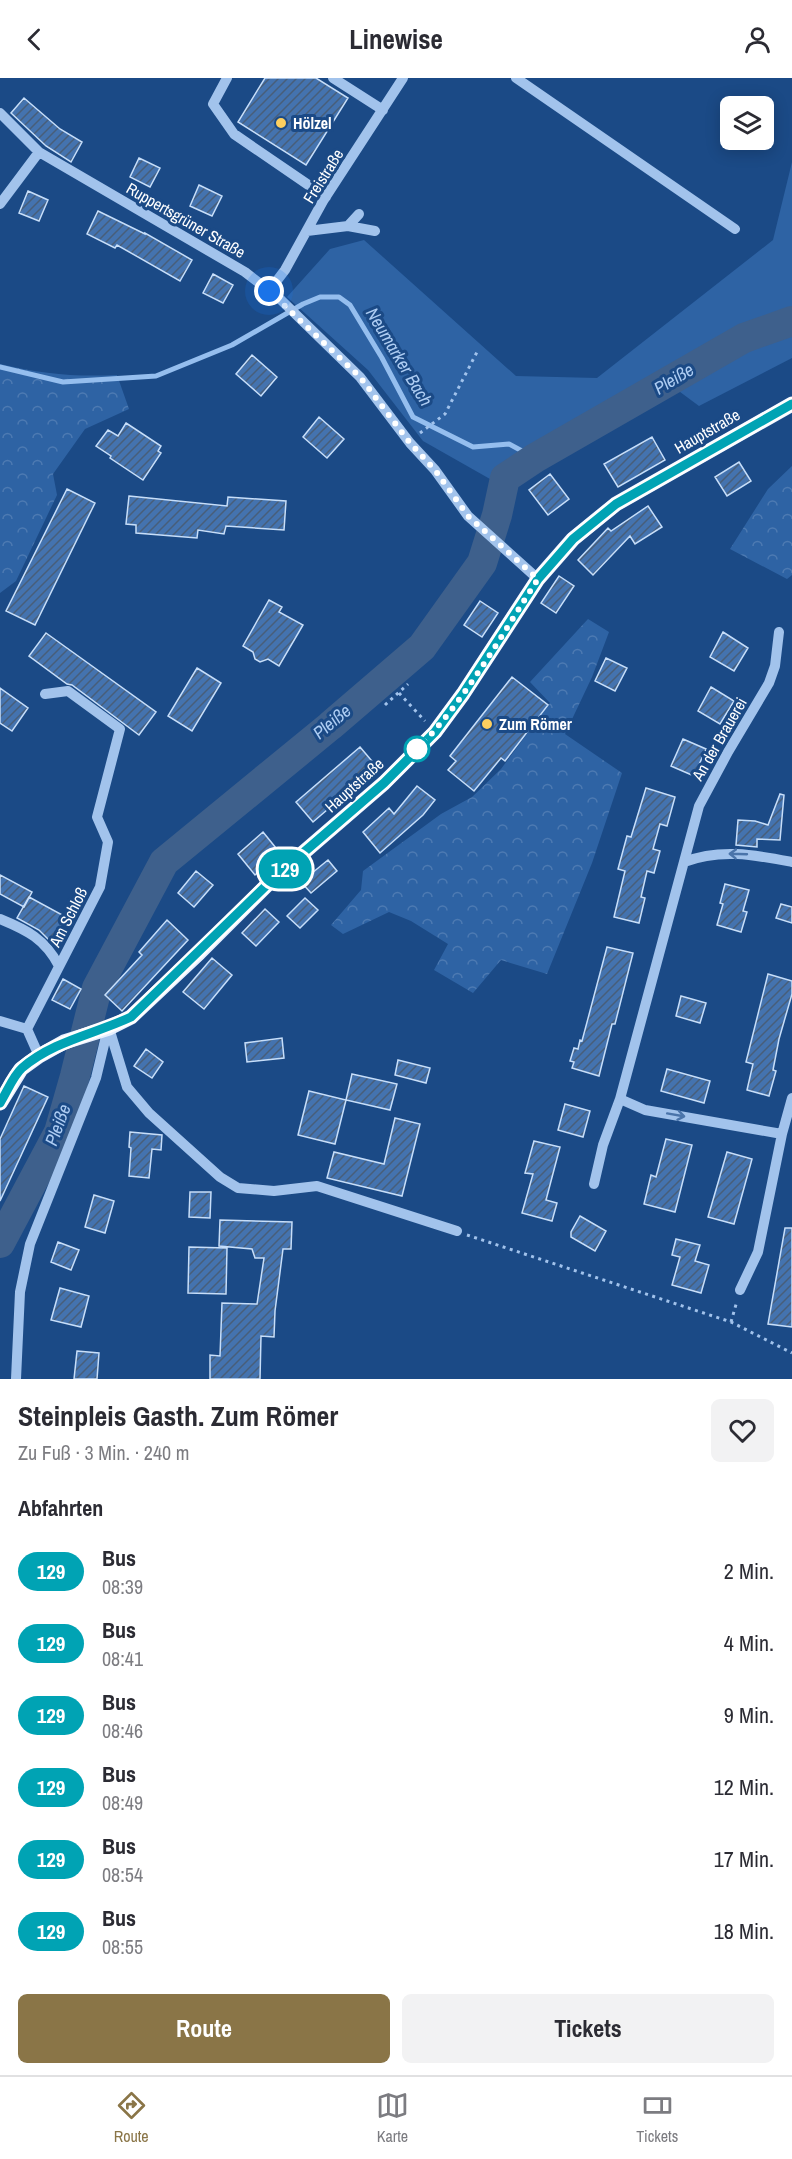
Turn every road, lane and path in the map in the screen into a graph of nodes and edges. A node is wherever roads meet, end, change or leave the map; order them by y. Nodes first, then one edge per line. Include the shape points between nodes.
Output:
1 (227, 78) edge
2 (333, 78) edge
3 (403, 78) edge
4 (516, 78) edge
5 (383, 110) junction
6 (0, 113) edge
7 (39, 152) junction
8 (326, 197) junction
9 (0, 204) edge
10 (359, 214) dead end
11 (348, 226) junction
12 (735, 229) dead end
13 (307, 231) junction
14 (375, 231) dead end
15 (269, 291) junction
16 (477, 352) dead end
17 (792, 404) edge
18 (417, 436) dead end
19 (538, 579) junction
20 (779, 632) dead end
21 (408, 684) dead end
22 (399, 693) junction
23 (45, 694) dead end
24 (385, 705) dead end
25 (435, 732) junction
26 (684, 862) junction
27 (792, 862) edge
28 (0, 919) edge
29 (59, 966) junction
30 (0, 1021) edge
31 (27, 1029) junction
32 (103, 1029) junction
33 (39, 1056) junction
34 (792, 1098) edge
35 (620, 1100) junction
36 (0, 1103) edge
37 (782, 1134) junction
38 (594, 1184) dead end
39 (457, 1231) joint
40 (740, 1290) joint
41 (731, 1322) junction
42 (792, 1353) edge
43 (16, 1379) edge

1 - 8 street via 213,104 234,134
2 - 5 street
3 - 5 street, Freistraße
4 - 12 street
5 - 8 street, Freistraße
6 - 7 street, Ruppertsgrüner Straße
7 - 9 street
7 - 15 street, Ruppertsgrüner Straße via 245,272
8 - 13 street, Freistraße
10 - 11 street
11 - 13 street
11 - 14 street
13 - 15 street, Freistraße
15 - 19 street, Ruppertsgrüner Straße via 360,377 468,516
16 - 18 path via 445,414
17 - 19 main road, Hauptstraße via 616,504 573,539
19 - 25 main road, Hauptstraße
20 - 26 street, An der Brauerei via 769,683 699,806
21 - 22 path
22 - 24 path
22 - 25 path
23 - 29 street, Am Schloß via 68,691 120,729 97,817 108,842 100,887
25 - 32 main road, Hauptstraße via 384,783 274,878 131,1017
27 -> 26 street via 724,854
26 - 35 street, An der Brauerei
28 - 29 street via 26,929 51,950
29 - 31 street, Am Schloß
30 - 31 street
31 - 33 street
32 - 33 main road, Hauptstraße via 64,1042
32 - 39 street via 128,1087 149,1113 220,1177 238,1188 274,1191 316,1186
32 - 43 street via 96,1078 30,1244 20,1292
33 - 36 main road, Hauptstraße via 21,1069
34 - 37 street
35 -> 37 street via 645,1110
35 - 38 street, An der Brauerei
37 - 40 street via 758,1252
39 - 41 path
40 - 41 path
41 - 42 path

